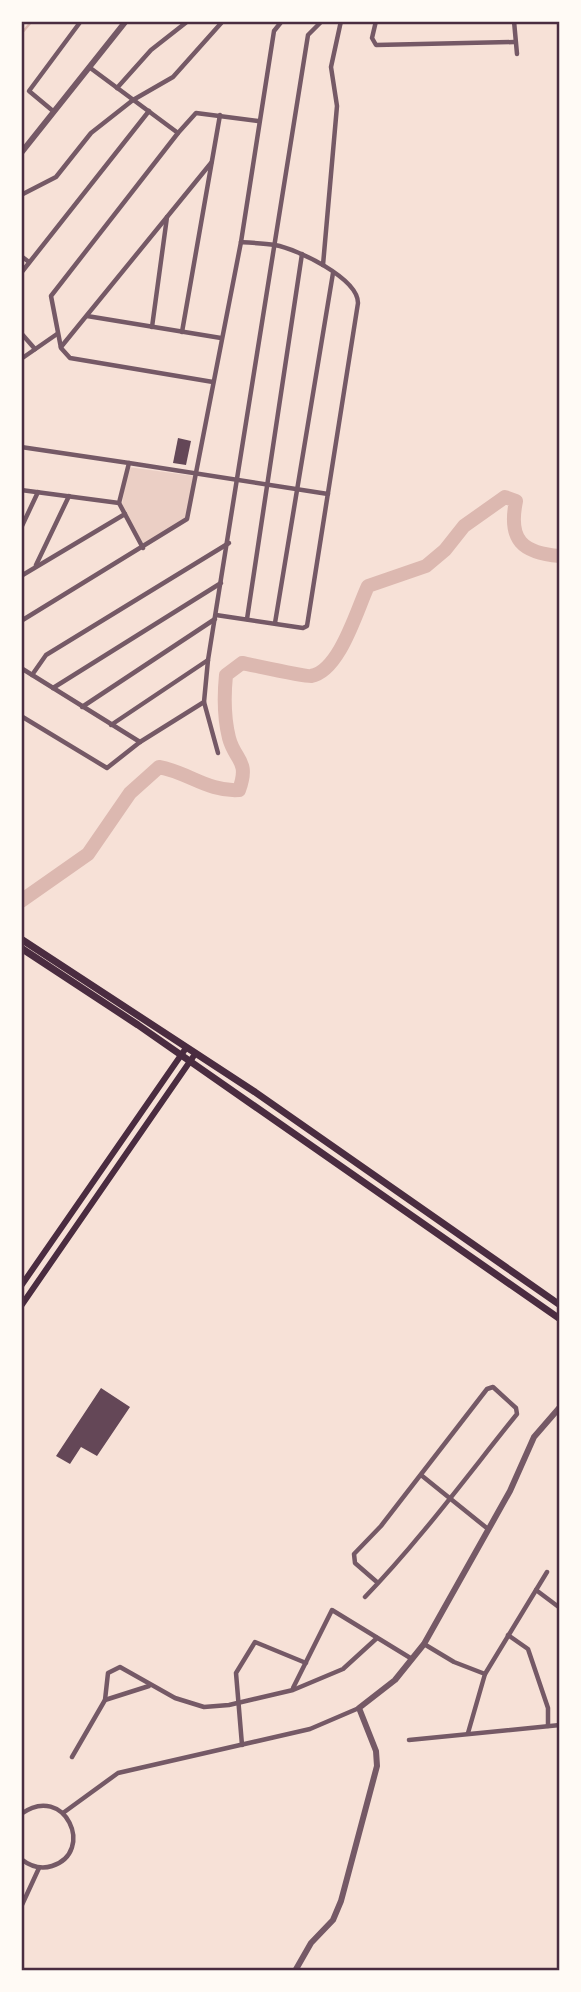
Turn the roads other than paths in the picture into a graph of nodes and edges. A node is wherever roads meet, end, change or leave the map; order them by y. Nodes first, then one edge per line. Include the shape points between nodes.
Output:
1 (81, 21) edge
2 (126, 21) edge
3 (188, 21) edge
4 (223, 21) edge
5 (282, 21) edge
6 (322, 21) edge
7 (341, 21) edge
8 (376, 21) edge
9 (514, 21) edge
10 (514, 42) junction
11 (517, 54) dead end
12 (89, 66) junction
13 (117, 88) junction
14 (133, 100) junction
15 (53, 111) junction
16 (149, 111) junction
17 (220, 114) junction
18 (258, 121) junction
19 (178, 133) junction
20 (21, 153) edge
21 (211, 163) junction
22 (21, 195) edge
23 (167, 214) junction
24 (241, 242) junction
25 (275, 245) junction
26 (302, 254) junction
27 (21, 256) edge
28 (29, 262) junction
29 (323, 265) junction
30 (21, 273) edge
31 (333, 273) junction
32 (87, 316) junction
33 (152, 327) junction
34 (182, 331) junction
35 (21, 332) edge
36 (57, 334) junction
37 (221, 338) junction
38 (61, 348) junction
39 (35, 349) junction
40 (21, 359) edge
41 (213, 382) junction
42 (21, 447) edge
43 (129, 463) junction
44 (194, 473) junction
45 (238, 479) junction
46 (266, 484) junction
47 (298, 489) junction
48 (21, 490) edge
49 (38, 492) junction
50 (328, 494) junction
51 (69, 496) junction
52 (119, 503) junction
53 (125, 514) junction
54 (21, 528) edge
55 (229, 542) junction
56 (143, 548) junction
57 (35, 567) junction
58 (21, 576) edge
59 (221, 583) junction
60 (215, 617) junction
61 (247, 619) junction
62 (21, 621) edge
63 (275, 623) junction
64 (208, 660) junction
65 (21, 668) edge
66 (32, 675) junction
67 (53, 688) junction
68 (204, 702) junction
69 (82, 707) junction
70 (21, 716) edge
71 (111, 725) junction
72 (140, 742) junction
73 (218, 753) dead end
74 (21, 939) edge
75 (21, 948) edge
76 (186, 1048) junction
77 (181, 1056) junction
78 (193, 1058) junction
79 (21, 1286) edge
80 (559, 1302) edge
81 (21, 1306) edge
82 (560, 1318) edge
83 (560, 1407) edge
84 (421, 1475) junction
85 (449, 1498) junction
86 (489, 1530) junction
87 (547, 1572) dead end
88 (378, 1583) junction
89 (536, 1590) junction
90 (365, 1597) dead end
91 (560, 1608) edge
92 (508, 1635) junction
93 (377, 1638) junction
94 (424, 1644) junction
95 (412, 1659) junction
96 (306, 1663) junction
97 (485, 1674) junction
98 (149, 1686) junction
99 (293, 1690) junction
100 (105, 1700) junction
101 (238, 1703) junction
102 (359, 1708) junction
103 (560, 1725) edge
104 (548, 1726) junction
105 (468, 1732) junction
106 (409, 1740) dead end
107 (242, 1745) junction
108 (72, 1757) dead end
109 (63, 1813) junction
110 (21, 1814) edge
111 (21, 1859) edge
112 (39, 1868) junction
113 (21, 1907) edge
114 (295, 1971) edge

1 - 15 street via 29,91
2 - 12 street
3 - 13 street via 151,50
4 - 14 street via 173,77
5 - 18 street via 274,31
6 - 25 street via 308,35
7 - 29 street via 331,67 337,106
8 - 10 street via 372,38 376,45
9 - 10 street
10 - 11 street
12 - 13 street
12 - 15 street
13 - 14 street
14 - 16 street
14 - 22 street via 90,133 56,177
15 - 20 street
16 - 19 street
16 - 28 street
17 - 18 street
17 - 19 street via 201,111
17 - 21 street
18 - 24 street
19 - 36 street via 51,296
21 - 23 street
21 - 34 street
23 - 32 street
23 - 33 street
24 - 25 street
24 - 37 street
25 - 26 street
25 - 45 street
26 - 29 street
26 - 46 street
27 - 28 street
28 - 30 street
29 - 31 street
31 - 47 street
31 - 50 street via 354,291 358,303
32 - 33 street
32 - 38 street
33 - 34 street
34 - 37 street
35 - 39 street
36 - 38 street
36 - 39 street
37 - 41 street
38 - 41 street via 80,362
39 - 40 street
41 - 44 street
42 - 43 street
43 - 44 street
43 - 52 street
44 - 45 street
44 - 56 street via 187,519
45 - 46 street
45 - 55 street
46 - 47 street
46 - 61 street
47 - 50 street
47 - 63 street
48 - 49 street
49 - 51 street
49 - 54 street
50 - 63 street via 310,621 303,628
51 - 52 street
51 - 57 street
52 - 53 street
53 - 56 street
53 - 57 street
55 - 59 street
55 - 66 street via 46,654
56 - 62 street
57 - 58 street
59 - 60 street
59 - 67 street
60 - 61 street
60 - 64 street
60 - 69 street
61 - 63 street
64 - 68 street
64 - 71 street
65 - 66 street
66 - 67 street
67 - 69 street
68 - 72 street
68 - 73 street
69 - 71 street
70 - 72 street via 101,767 113,764
71 - 72 street
74 - 76 main road
75 - 77 main road
76 - 77 main road
76 - 78 main road
77 - 78 main road
77 - 79 main road
78 - 80 main road via 255,1092
78 - 81 main road
78 - 82 main road
83 - 86 street via 534,1437
84 - 85 street
84 - 85 street via 486,1389 493,1387 517,1414
84 - 88 street via 354,1554 355,1563
85 - 86 street
85 - 88 street
86 - 94 street
87 - 89 street
88 - 90 street
89 - 91 street
89 - 92 street
92 - 97 street
92 - 104 street via 528,1649 548,1708
93 - 95 street
93 - 96 street via 332,1610
93 - 99 street via 343,1669
94 - 95 street
94 - 97 street
95 - 102 street via 395,1680
96 - 99 street
96 - 101 street via 255,1642 236,1673
97 - 105 street
98 - 100 street
98 - 100 street via 120,1667 108,1673
98 - 101 street via 204,1707
99 - 101 street
100 - 108 street
101 - 107 street
102 - 107 street via 310,1729
102 - 114 street via 377,1766 364,1820 341,1901
103 - 104 street
104 - 105 street
105 - 106 street
107 - 109 street via 118,1773
109 - 110 street via 37,1806
109 - 112 street via 73,1830 71,1849 58,1864
111 - 112 street
112 - 113 street

